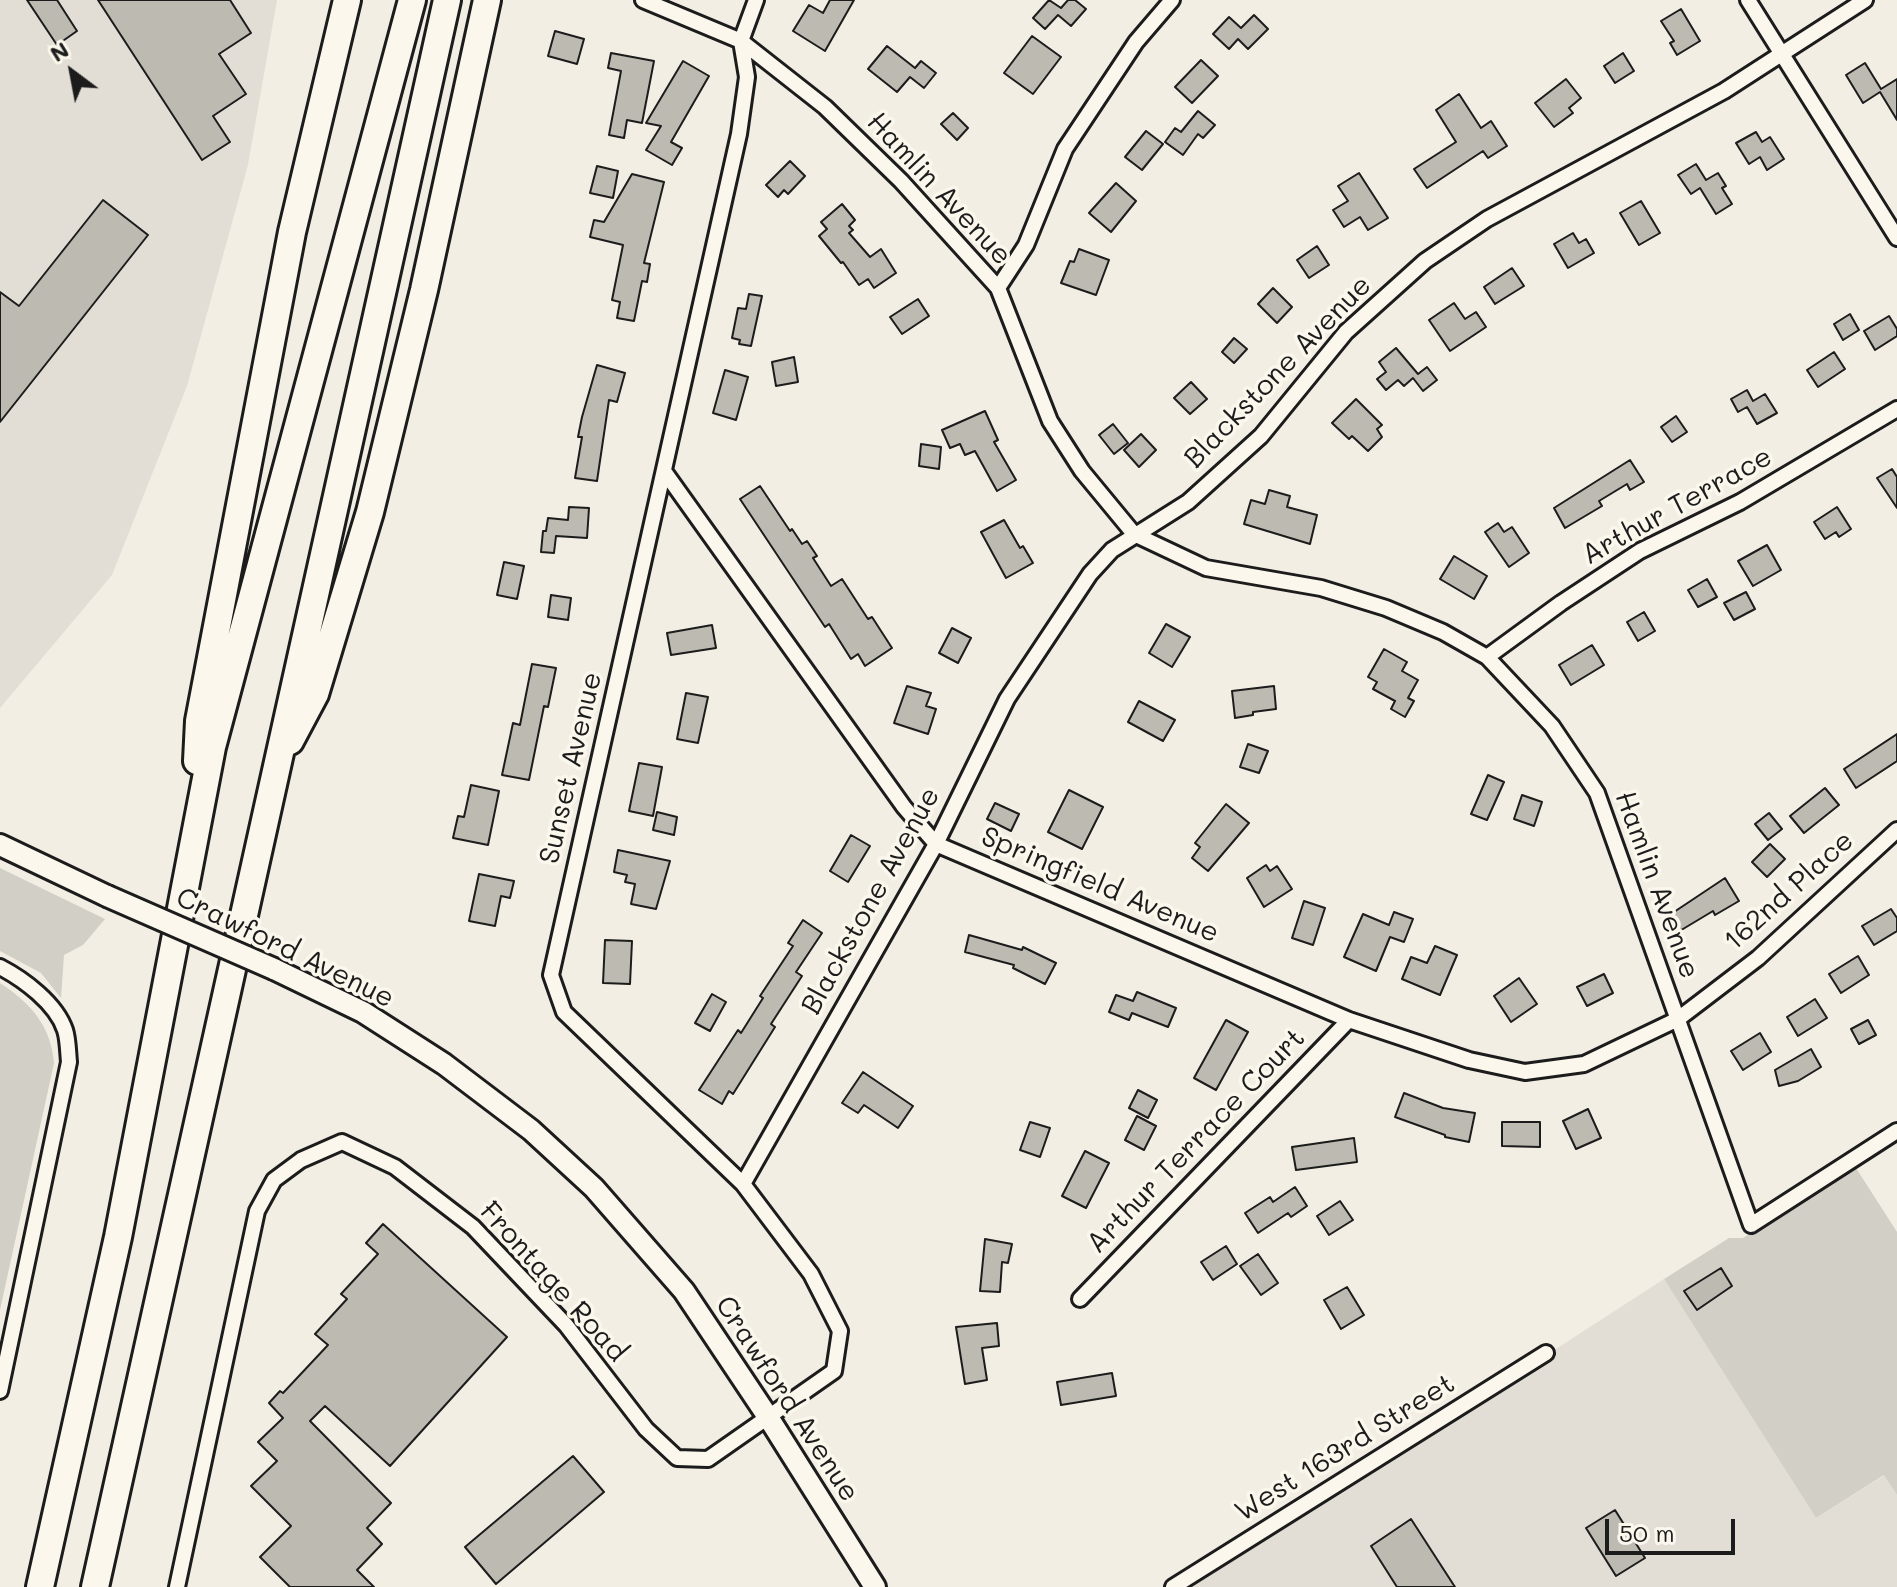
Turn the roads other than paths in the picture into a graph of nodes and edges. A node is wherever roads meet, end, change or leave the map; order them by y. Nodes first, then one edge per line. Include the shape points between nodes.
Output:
1 (331, 0) edge
2 (347, 0) edge
3 (412, 0) edge
4 (447, 0) edge
5 (487, 0) edge
6 (494, 0) edge
7 (643, 0) edge
8 (756, 0) edge
9 (1172, 0) edge
10 (1748, 0) edge
11 (1865, 0) edge
12 (741, 41) junction
13 (1781, 53) junction
14 (473, 64) junction
15 (310, 155) junction
16 (1897, 238) edge
17 (998, 288) junction
18 (1897, 409) edge
19 (664, 471) junction
20 (1134, 534) junction
21 (1487, 657) junction
22 (276, 767) junction
23 (1897, 830) edge
24 (936, 844) junction
25 (0, 845) edge
26 (193, 847) junction
27 (0, 967) edge
28 (1678, 1019) junction
29 (1349, 1020) junction
30 (1897, 1131) edge
31 (743, 1184) junction
32 (1080, 1299) dead end
33 (1546, 1353) dead end
34 (0, 1391) edge
35 (768, 1417) junction
36 (40, 1587) edge
37 (95, 1587) edge
38 (177, 1587) edge
39 (875, 1587) edge
40 (1173, 1587) edge

1 - 15 highway
2 - 15 highway
3 - 26 highway via 212,747
4 - 22 highway
5 - 14 highway
6 - 14 highway
7 - 12 street, Hamlin Avenue
8 - 12 street, Sunset Avenue
9 - 17 street via 1136,42 1065,149 1026,245
10 - 13 street
11 - 13 street, Blackstone Avenue
12 - 17 street, Hamlin Avenue via 836,118
12 - 19 street, Sunset Avenue via 747,77 739,134
13 - 16 street
13 - 20 street, Blackstone Avenue via 1724,91 1487,219 1425,261 1346,332 1261,436 1188,502
14 - 22 highway via 370,512 315,694
15 - 26 highway via 199,721
17 - 20 street, Hamlin Avenue via 1050,421 1082,471
18 - 21 street, Arthur Terrace via 1740,502 1640,551
19 - 24 street, Springfield Avenue via 904,807
19 - 31 street, Sunset Avenue via 551,975 564,1012
20 - 21 street, Hamlin Avenue via 1206,568 1321,588 1386,608
20 - 24 street, Blackstone Avenue via 1090,574 1007,699
21 - 28 street, Hamlin Avenue via 1552,726 1597,793
22 - 37 highway
23 - 28 street, 162nd Place via 1758,958
24 - 29 street, Springfield Avenue
24 - 31 street, Blackstone Avenue
25 - 35 main road, Crawford Avenue, bridge via 363,1012 444,1064 594,1188 684,1291
26 - 36 highway via 118,1237
27 - 34 street via 27,982 54,1012 65,1029 69,1062
28 - 29 street, Springfield Avenue via 1584,1064 1525,1072 1469,1060
28 - 30 street, Hamlin Avenue via 1751,1225
29 - 32 street, Arthur Terrace Court
31 - 35 street, Sunset Avenue via 811,1274 840,1331 834,1371
33 - 40 street, West 163rd Street
35 - 38 street, Frontage Road via 708,1459 677,1458 646,1429 566,1325 473,1227 395,1167 342,1142 301,1160 274,1180 257,1211
35 - 39 main road, Crawford Avenue

